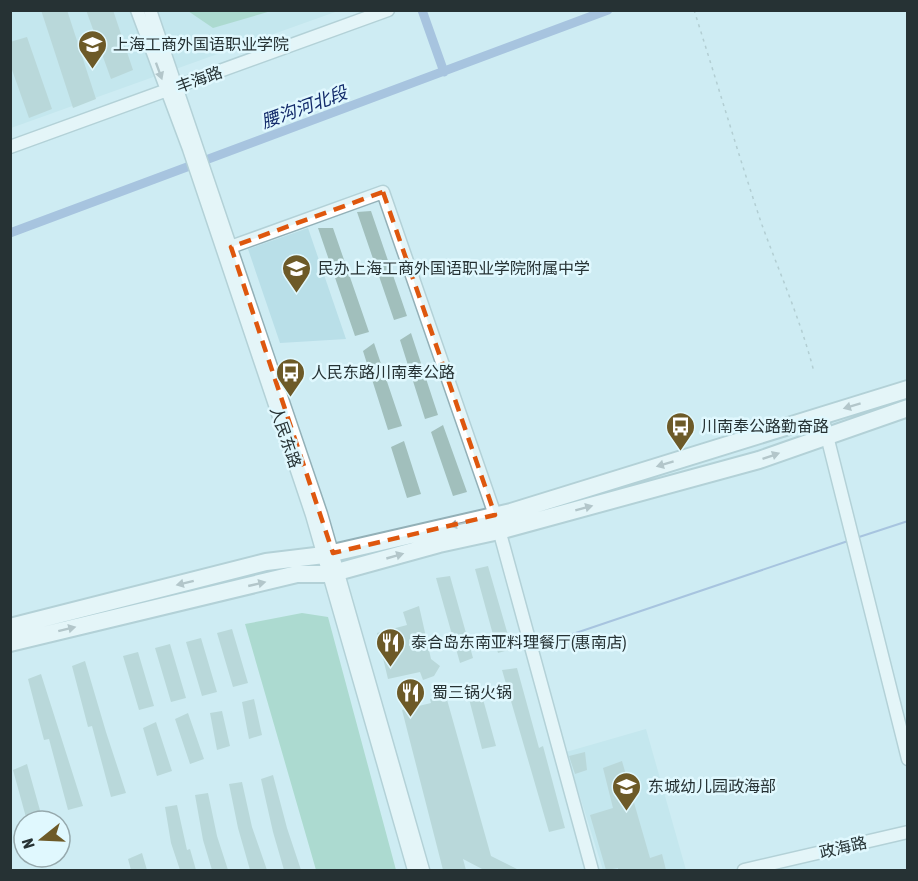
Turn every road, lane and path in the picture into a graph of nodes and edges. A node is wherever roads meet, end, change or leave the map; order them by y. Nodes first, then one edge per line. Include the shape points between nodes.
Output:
1 (137, 10) edge
2 (150, 10) edge
3 (388, 10) edge
4 (694, 10) edge
5 (172, 89) junction
6 (10, 147) edge
7 (227, 248) junction
8 (814, 372) dead end
9 (908, 389) edge
10 (908, 408) edge
11 (822, 416) junction
12 (827, 436) junction
13 (497, 523) junction
14 (328, 554) junction
15 (334, 573) junction
16 (10, 627) edge
17 (10, 643) edge
18 (908, 759) edge
19 (908, 832) edge
20 (414, 870) edge
21 (423, 870) edge
22 (592, 870) edge
23 (744, 870) edge

1 -> 5 street, 人民东路
2 - 5 street, 人民东路
3 - 5 street, 丰海路
4 - 8 path via 728,127 803,329
5 - 6 street, 丰海路
5 - 7 street, 人民东路
7 - 13 street via 383,192
7 - 14 street, 人民东路
9 -> 11 main road
10 - 12 main road
11 - 12 street
11 -> 13 main road
13 -> 12 main road via 759,460
12 - 18 street
13 -> 14 main road
15 -> 13 main road via 439,544
13 - 22 street
14 - 15 street, 人民东路
14 -> 16 main road via 266,562
17 -> 15 main road via 297,574
15 - 20 street, 人民东路
15 - 21 street, 人民东路
19 - 23 street, 政海路

